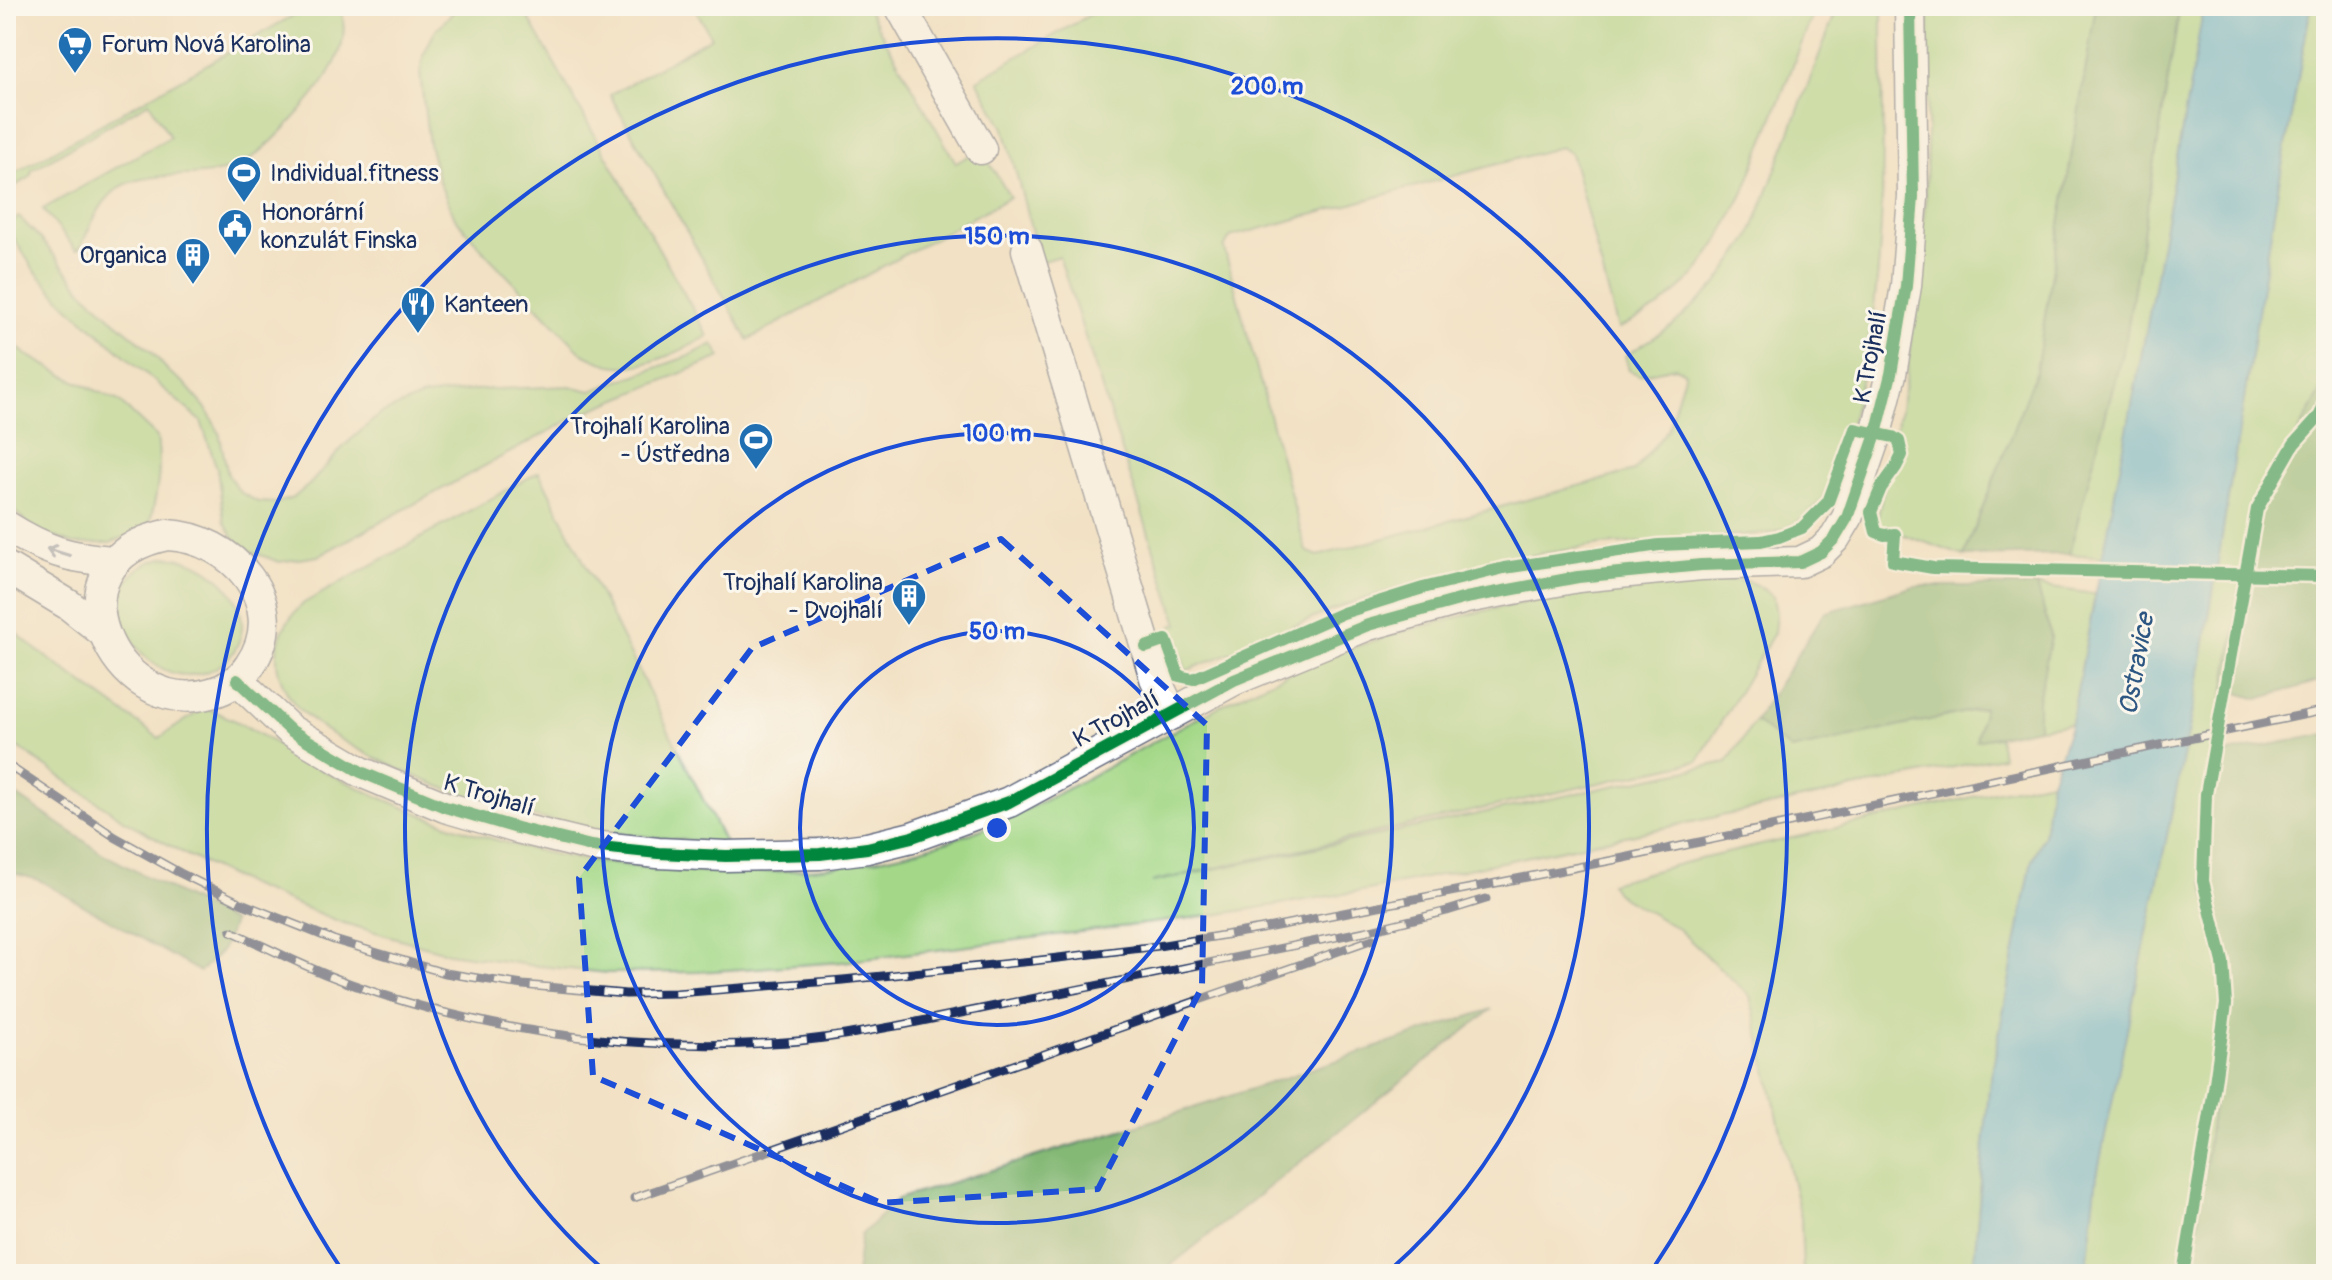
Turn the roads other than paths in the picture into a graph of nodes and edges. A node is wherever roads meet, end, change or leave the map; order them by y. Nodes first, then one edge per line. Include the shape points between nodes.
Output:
1 (900, 6) edge
2 (1910, 6) edge
3 (981, 149) dead end
4 (1027, 250) dead end
5 (6, 526) edge
6 (116, 561) junction
7 (6, 567) edge
8 (103, 632) junction
9 (237, 680) junction
10 (1172, 714) junction

1 - 3 street
2 - 10 street, K Trojhalí via 1913,197 1899,331 1876,434 1847,518 1821,552 1800,562 1635,570 1466,598 1368,625 1234,680
4 - 10 street via 1155,678
6 -> 5 street via 64,555
6 - 8 street via 99,603
6 - 9 street via 138,543 167,535 196,539 237,565 261,601 264,630 255,657
7 - 8 street
8 - 9 street via 132,673 167,693 210,694
9 - 10 street, K Trojhalí via 290,730 361,772 445,807 591,846 726,856 820,854 912,837 1009,802

